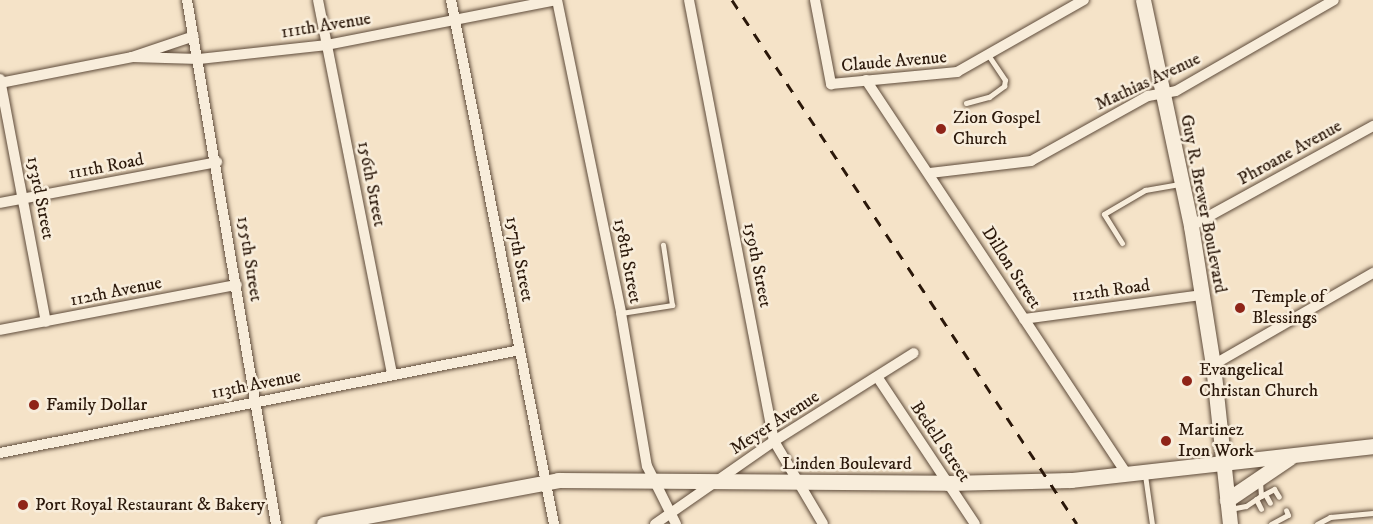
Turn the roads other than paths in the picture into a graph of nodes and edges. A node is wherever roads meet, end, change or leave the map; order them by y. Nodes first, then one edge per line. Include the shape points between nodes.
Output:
1 (187, 0) edge
2 (318, 0) edge
3 (451, 0) edge
4 (557, 0) edge
5 (689, 0) edge
6 (815, 0) edge
7 (1084, 0) edge
8 (1143, 0) edge
9 (1335, 0) edge
10 (455, 20) junction
11 (194, 36) junction
12 (327, 45) junction
13 (988, 55) junction
14 (132, 57) junction
15 (199, 59) junction
16 (866, 80) junction
17 (0, 82) edge
18 (1161, 92) junction
19 (966, 103) dead end
20 (1373, 126) edge
21 (217, 162) junction
22 (930, 173) junction
23 (1181, 184) junction
24 (24, 199) junction
25 (0, 203) edge
26 (1191, 226) junction
27 (1122, 243) dead end
28 (663, 245) dead end
29 (1373, 273) edge
30 (237, 285) junction
31 (1201, 295) junction
32 (621, 313) junction
33 (1024, 319) junction
34 (46, 322) junction
35 (0, 330) edge
36 (519, 350) junction
37 (914, 353) dead end
38 (1213, 364) junction
39 (392, 375) junction
40 (878, 378) junction
41 (254, 402) junction
42 (774, 441) junction
43 (1373, 446) edge
44 (0, 453) edge
45 (1291, 456) junction
46 (1223, 465) junction
47 (1145, 473) junction
48 (1127, 475) junction
49 (1260, 477) junction
50 (546, 481) junction
51 (655, 482) junction
52 (717, 482) junction
53 (796, 483) junction
54 (948, 483) junction
55 (1261, 496) junction
56 (1279, 497) dead end
57 (1270, 503) dead end
58 (1261, 508) dead end
59 (1286, 510) dead end
60 (1228, 511) edge
61 (1373, 513) edge
62 (672, 519) edge
63 (1270, 523) edge
64 (276, 524) edge
65 (324, 524) edge
66 (554, 524) edge
67 (655, 524) edge
68 (823, 524) edge
69 (975, 524) edge
70 (1152, 524) edge
71 (1317, 524) edge

1 - 11 street, 155th Street
2 - 12 street, 156th Street
3 - 10 street, 157th Street
4 - 10 street, 111th Avenue
4 - 32 street, 158th Street
5 - 42 street, 159th Street
6 - 16 street, Claude Avenue via 831,84
7 - 13 street, Claude Avenue
8 - 18 main road, Guy R. Brewer Boulevard
9 - 18 street, Mathias Avenue via 1176,91
10 - 12 street, 111th Avenue
10 - 36 street, 157th Street
11 - 14 street, 111th Avenue
11 - 15 street, 155th Street
12 - 15 street, 111th Avenue
12 - 39 street, 156th Street
13 - 16 street, Claude Avenue via 957,72
13 - 19 lane via 1005,80 1004,86 989,97
14 - 15 street, 111th Avenue
14 - 17 street, 111th Avenue
15 - 21 street, 155th Street
16 - 22 street, Dillon Street
17 - 24 street, 153rd Street
18 - 22 street, Mathias Avenue via 1031,160
18 - 23 main road, Guy R. Brewer Boulevard
20 - 26 street, Phroane Avenue
21 - 24 street, 111th Road
21 - 30 street, 155th Street
22 - 33 street, Dillon Street
23 - 26 main road, Guy R. Brewer Boulevard
23 - 27 lane via 1145,190 1104,214
24 - 25 street, 111th Road
24 - 34 street, 153rd Street
26 - 31 main road, Guy R. Brewer Boulevard
28 - 32 lane via 672,304
29 - 38 street
30 - 34 street, 112th Avenue
30 - 41 street, 155th Street
31 - 33 street, 112th Road
31 - 38 main road, Guy R. Brewer Boulevard
32 - 51 street, 158th Street via 647,465
33 - 48 street, Dillon Street
34 - 35 street, 112th Avenue
36 - 39 street, 113th Avenue
36 - 50 street, 157th Street
37 - 40 street, Meyer Avenue
38 - 46 main road, Guy R. Brewer Boulevard
39 - 41 street, 113th Avenue
40 - 42 street, Meyer Avenue
40 - 54 street, Bedell Street
41 - 44 street, 113th Avenue
41 - 64 street, 155th Street
42 - 52 street, Meyer Avenue
42 - 53 street, 159th Street
43 - 45 main road, Linden Boulevard
45 - 46 main road, Linden Boulevard
45 - 49 main road
46 - 47 main road, Linden Boulevard
46 - 60 main road, Guy R. Brewer Boulevard
47 - 48 main road, Linden Boulevard
47 - 70 lane
48 - 54 main road, Linden Boulevard
49 - 55 lane
49 - 60 main road
50 - 51 main road, Linden Boulevard
50 - 65 main road, Linden Boulevard
50 - 66 street, 157th Street
51 - 52 main road, Linden Boulevard
51 - 62 street, 158th Street
52 - 53 main road, Linden Boulevard
52 - 62 street, Meyer Avenue
53 - 54 main road, Linden Boulevard
53 - 68 street, 159th Street
54 - 69 street, Bedell Street
55 - 56 lane via 1274,489
55 - 57 lane
55 - 58 lane
55 - 60 lane
59 - 63 lane via 1288,514
61 - 71 lane via 1330,517
62 - 67 street, Meyer Avenue

